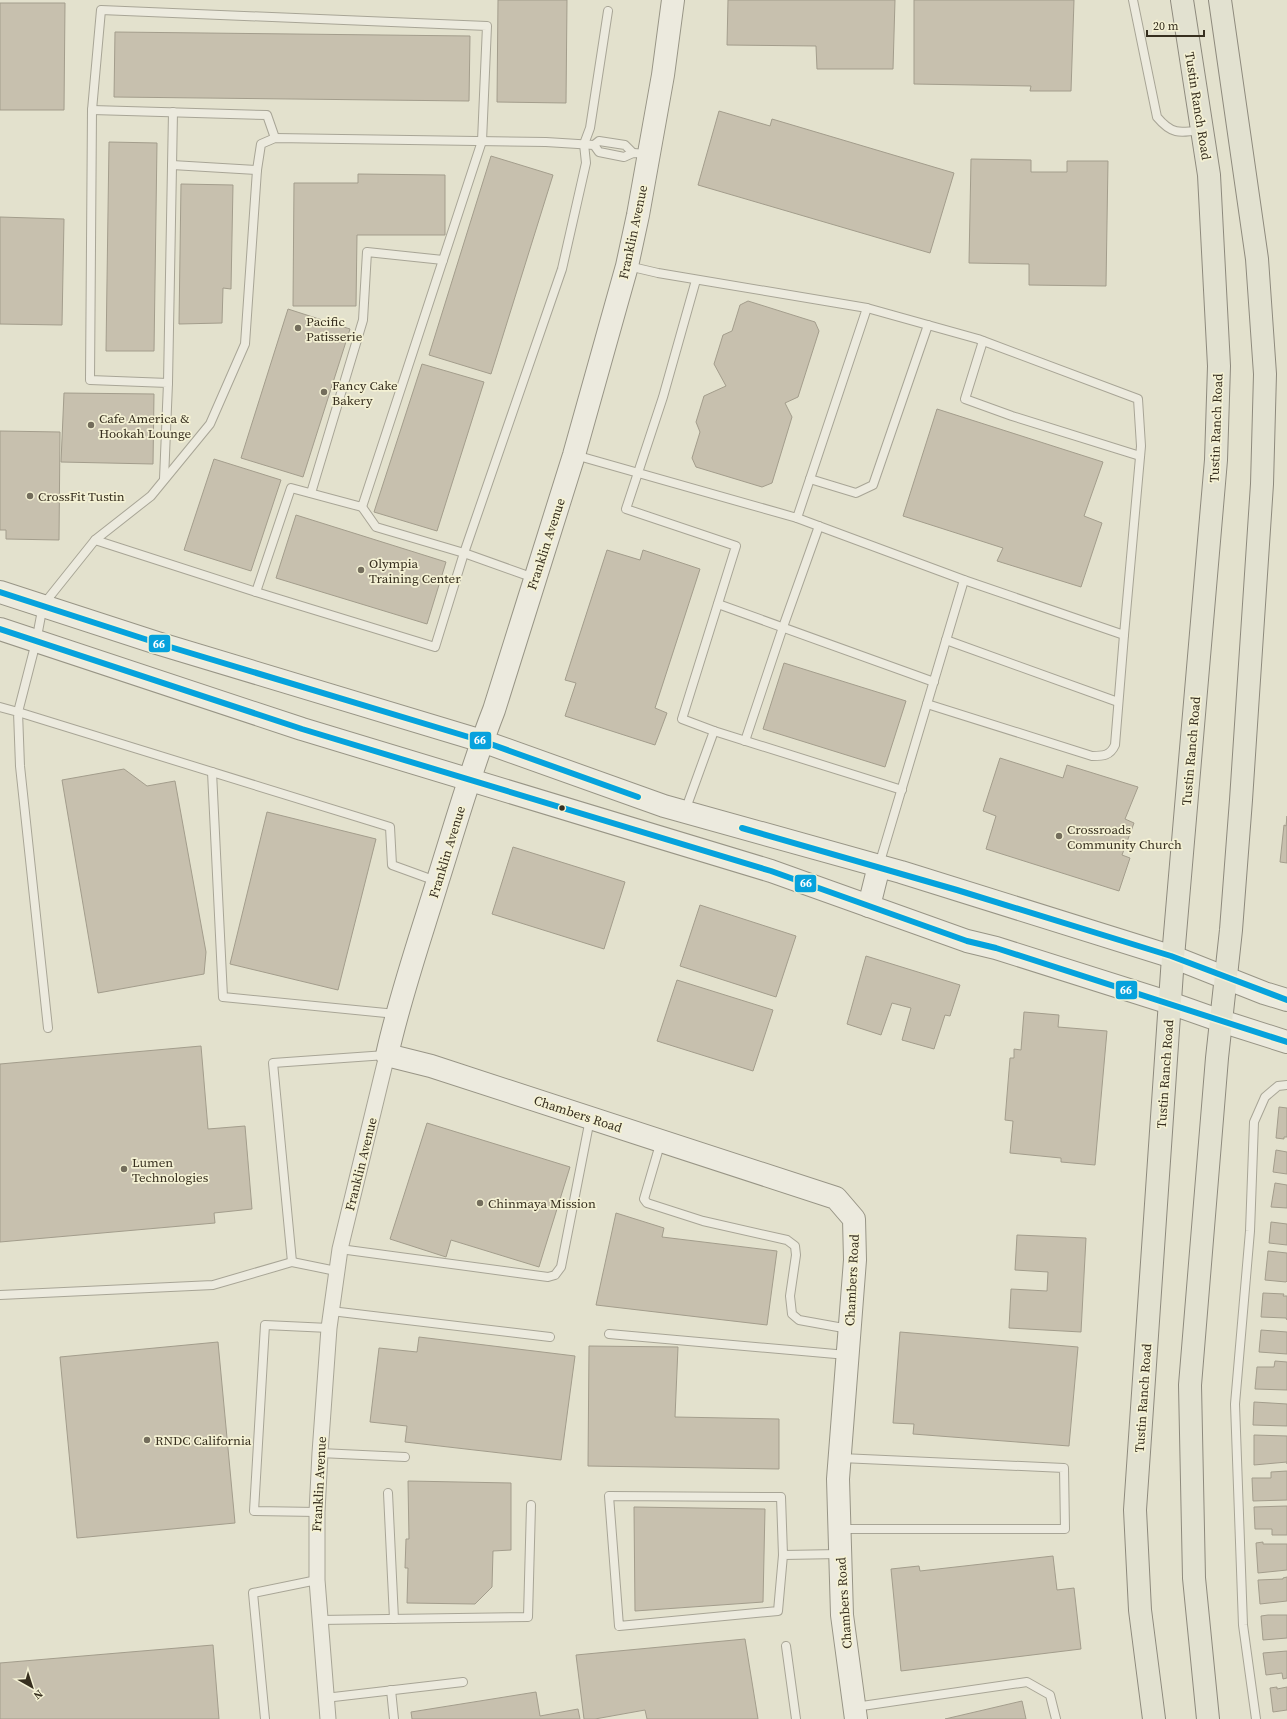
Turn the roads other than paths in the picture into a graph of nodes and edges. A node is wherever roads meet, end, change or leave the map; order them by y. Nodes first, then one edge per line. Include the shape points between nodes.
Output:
1 (672, 0) edge
2 (1133, 0) edge
3 (1182, 0) edge
4 (1220, 0) edge
5 (608, 11) dead end
6 (92, 110) junction
7 (173, 112) junction
8 (1202, 130) junction
9 (275, 138) junction
10 (482, 141) junction
11 (584, 144) junction
12 (641, 154) junction
13 (172, 165) junction
14 (257, 170) junction
15 (443, 260) junction
16 (627, 266) junction
17 (696, 280) junction
18 (867, 308) junction
19 (928, 325) junction
20 (983, 341) junction
21 (168, 383) junction
22 (574, 455) junction
23 (1140, 456) junction
24 (639, 474) junction
25 (164, 479) junction
26 (810, 479) junction
27 (311, 493) junction
28 (362, 507) junction
29 (797, 518) junction
30 (819, 526) junction
31 (95, 540) junction
32 (464, 553) junction
33 (535, 579) junction
34 (964, 580) junction
35 (0, 592) edge
36 (256, 592) junction
37 (718, 604) junction
38 (43, 605) junction
39 (783, 627) junction
40 (0, 629) edge
41 (1124, 635) junction
42 (946, 640) junction
43 (36, 642) junction
44 (934, 682) junction
45 (1118, 702) junction
46 (927, 704) junction
47 (0, 707) edge
48 (18, 712) junction
49 (714, 731) junction
50 (482, 741) junction
51 (745, 741) junction
52 (212, 772) junction
53 (470, 781) junction
54 (902, 790) junction
55 (685, 812) junction
56 (879, 866) junction
57 (438, 882) junction
58 (869, 906) junction
59 (1173, 957) junction
60 (1226, 978) junction
61 (1287, 1000) edge
62 (1170, 1003) junction
63 (396, 1014) junction
64 (1221, 1021) junction
65 (48, 1028) dead end
66 (1287, 1042) edge
67 (387, 1055) junction
68 (1287, 1085) edge
69 (590, 1118) junction
70 (661, 1141) junction
71 (340, 1249) junction
72 (292, 1262) junction
73 (336, 1271) junction
74 (0, 1295) edge
75 (331, 1311) junction
76 (329, 1328) junction
77 (850, 1330) junction
78 (609, 1334) dead end
79 (550, 1337) dead end
80 (848, 1355) junction
81 (320, 1453) junction
82 (405, 1457) dead end
83 (840, 1458) junction
84 (388, 1493) dead end
85 (531, 1505) dead end
86 (317, 1512) junction
87 (840, 1529) junction
88 (840, 1554) junction
89 (783, 1555) junction
90 (317, 1580) junction
91 (394, 1619) junction
92 (319, 1620) junction
93 (786, 1646) dead end
94 (463, 1682) dead end
95 (391, 1690) junction
96 (325, 1698) junction
97 (855, 1713) edge
98 (265, 1719) edge
99 (328, 1719) edge
100 (394, 1719) edge
101 (796, 1719) edge
102 (1056, 1719) edge
103 (1154, 1719) edge
104 (1208, 1719) edge
105 (1256, 1719) edge

1 - 12 main road, Franklin Avenue via 663,75
2 - 8 lane via 1157,117 1164,125 1180,133
3 - 8 main road, Tustin Ranch Road
4 - 60 main road via 1257,259 1265,374 1254,621
5 - 11 lane via 590,128
6 - 7 lane
6 - 10 lane via 101,10 487,26
6 - 21 lane via 90,380
7 - 9 lane via 267,115
7 - 13 lane
8 - 59 main road, Tustin Ranch Road via 1209,175 1219,366 1216,452
9 - 10 lane
9 - 14 lane via 261,144
10 - 11 lane
10 - 15 lane
11 - 12 lane via 594,145 599,141 625,145
11 - 32 lane via 586,163 562,269
12 - 16 main road, Franklin Avenue via 638,215
13 - 14 lane
13 - 21 lane
14 - 25 lane via 245,344 210,424
15 - 27 lane via 367,252 364,320
15 - 28 lane
16 - 17 lane
16 - 22 main road, Franklin Avenue
17 - 18 lane
17 - 24 lane
18 - 19 lane
18 - 26 lane
19 - 20 lane
19 - 26 lane via 873,485 856,493
20 - 23 lane via 1138,399
20 - 23 lane via 965,399
21 - 25 lane
22 - 24 lane
22 - 33 main road, Franklin Avenue
23 - 41 lane
24 - 29 lane
24 - 37 lane via 626,509 736,546
25 - 31 lane via 151,496
26 - 29 lane
27 - 28 lane
27 - 36 lane via 291,488
28 - 32 lane via 376,527
29 - 30 lane
30 - 34 lane
30 - 39 lane
31 - 36 lane
31 - 38 lane
32 - 33 lane
32 - 36 lane via 435,648
33 - 50 main road, Franklin Avenue
34 - 41 lane
34 - 42 lane
35 - 38 main road
37 - 39 lane
37 - 49 lane via 682,719
38 - 43 lane
38 - 50 main road via 157,643
39 - 44 lane
39 - 51 lane
40 - 43 main road
41 - 45 lane
42 - 44 lane
42 - 45 lane
43 - 48 lane
43 - 53 main road
44 - 46 lane
45 - 46 lane via 1115,746 1112,752 1103,756 1092,756
46 - 54 lane
47 - 48 lane
48 - 52 lane
48 - 65 lane via 20,766
49 - 51 lane
49 - 55 lane
50 - 53 main road, Franklin Avenue
50 - 55 main road
51 - 54 lane
52 - 57 lane via 390,827 392,865
52 - 63 lane via 223,997
53 - 57 main road, Franklin Avenue
53 - 58 main road via 771,871
54 - 56 lane
55 - 56 main road
56 - 58 main road
56 - 59 main road
57 - 63 main road, Franklin Avenue
58 - 62 main road via 967,941
59 - 60 main road
59 - 62 main road, Tustin Ranch Road
60 - 61 main road
60 - 64 main road
62 - 64 main road
62 - 103 main road, Tustin Ranch Road via 1136,1510 1140,1610
63 - 67 main road, Franklin Avenue
64 - 66 main road
64 - 104 main road via 1190,1386 1194,1578
67 - 69 main road, Chambers Road via 432,1066
67 - 71 street, Franklin Avenue
67 - 72 lane via 273,1063
68 - 105 lane via 1278,1086 1265,1097 1254,1122 1250,1231 1235,1404 1243,1625
69 - 70 main road, Chambers Road
69 - 71 lane via 561,1267 555,1275 548,1277
70 - 77 main road, Chambers Road via 836,1198 854,1219 855,1260
70 - 77 lane via 644,1199 647,1203 703,1221 787,1240 795,1246 796,1255 790,1296 792,1314 799,1320
71 - 73 street, Franklin Avenue
72 - 73 lane
72 - 74 lane via 213,1285
73 - 75 street, Franklin Avenue
75 - 76 street, Franklin Avenue
75 - 79 lane
76 - 81 street, Franklin Avenue
76 - 86 lane via 265,1325 254,1511
77 - 80 main road, Chambers Road
78 - 80 lane
80 - 83 main road, Chambers Road
81 - 82 lane
81 - 86 street, Franklin Avenue
83 - 87 main road, Chambers Road
83 - 87 lane via 1064,1468 1065,1529
84 - 91 lane
85 - 91 lane via 528,1617
86 - 90 street, Franklin Avenue
87 - 88 main road, Chambers Road
88 - 89 lane
88 - 97 main road, Chambers Road via 842,1615
89 - 89 lane via 778,1611 619,1626 610,1496 781,1497
90 - 92 street, Franklin Avenue
90 - 98 lane via 253,1593
91 - 92 lane
92 - 96 street, Franklin Avenue
93 - 101 lane
94 - 95 lane
95 - 96 lane
95 - 100 lane
96 - 99 street, Franklin Avenue
97 - 102 lane via 1027,1682 1050,1695

